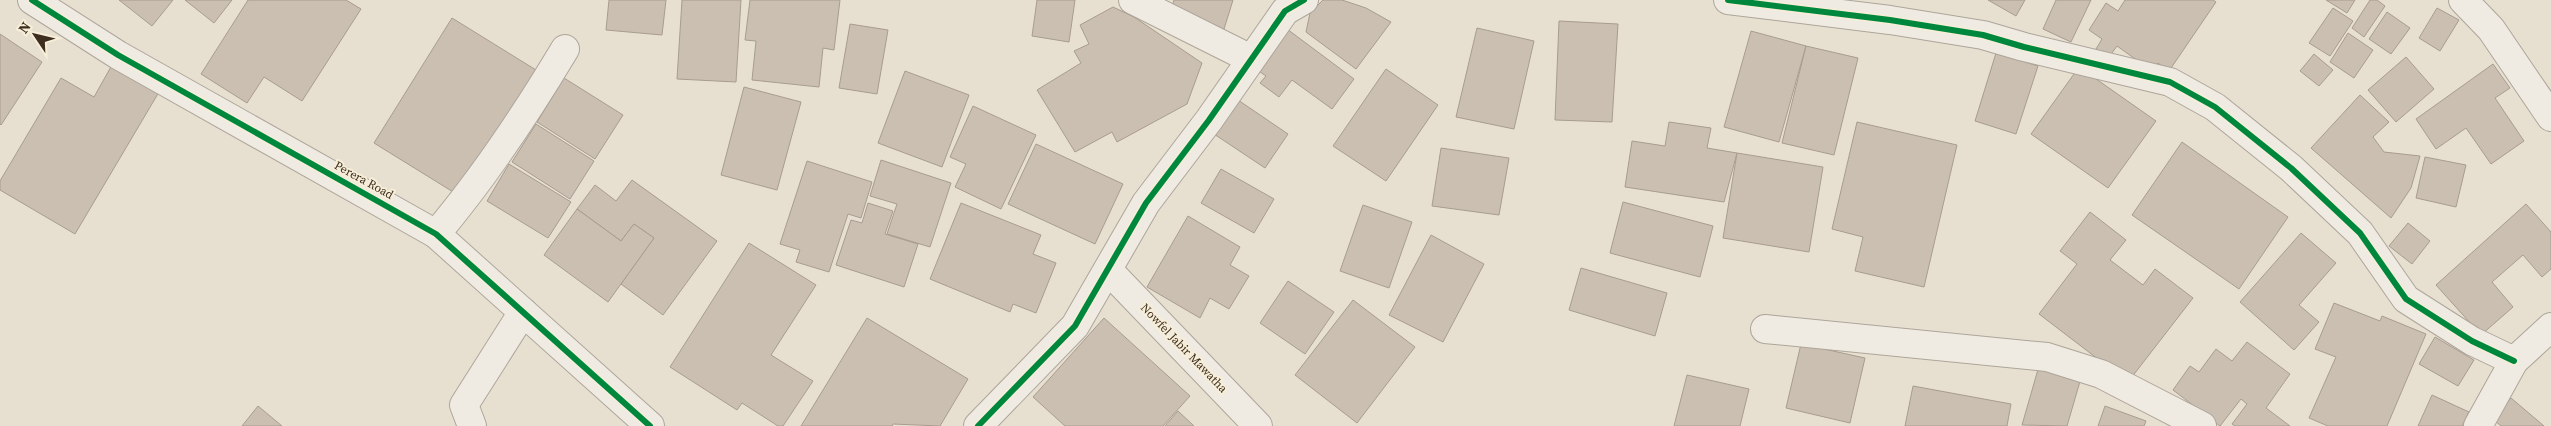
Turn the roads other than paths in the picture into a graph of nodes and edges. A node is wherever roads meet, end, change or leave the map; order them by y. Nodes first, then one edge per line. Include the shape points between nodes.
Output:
1 (32, 0) edge
2 (1133, 0) edge
3 (1304, 0) edge
4 (1728, 0) edge
5 (2464, 0) edge
6 (565, 49) dead end
7 (1251, 59) junction
8 (2551, 117) edge
9 (436, 234) junction
10 (1109, 271) junction
11 (523, 312) junction
12 (2551, 327) edge
13 (1765, 329) dead end
14 (2514, 361) junction
15 (472, 426) edge
16 (650, 426) edge
17 (978, 426) edge
18 (1258, 426) edge
19 (2202, 426) edge
20 (2478, 426) edge

1 - 9 street, Perera Road via 118,55
2 - 7 street
3 - 7 street via 1285,11
4 - 14 street via 1890,20 1983,36 2170,82 2215,106 2291,168 2360,233 2406,299 2472,341
5 - 8 street via 2491,29
6 - 9 street via 531,106 472,192
7 - 10 street via 1146,203
9 - 11 street, Perera Road
10 - 17 street via 1075,326
10 - 18 street, Nowfel Jabir Mawatha
11 - 15 street via 464,405
11 - 16 street, Perera Road
12 - 14 street
13 - 19 street via 2047,357 2101,374
14 - 20 street

